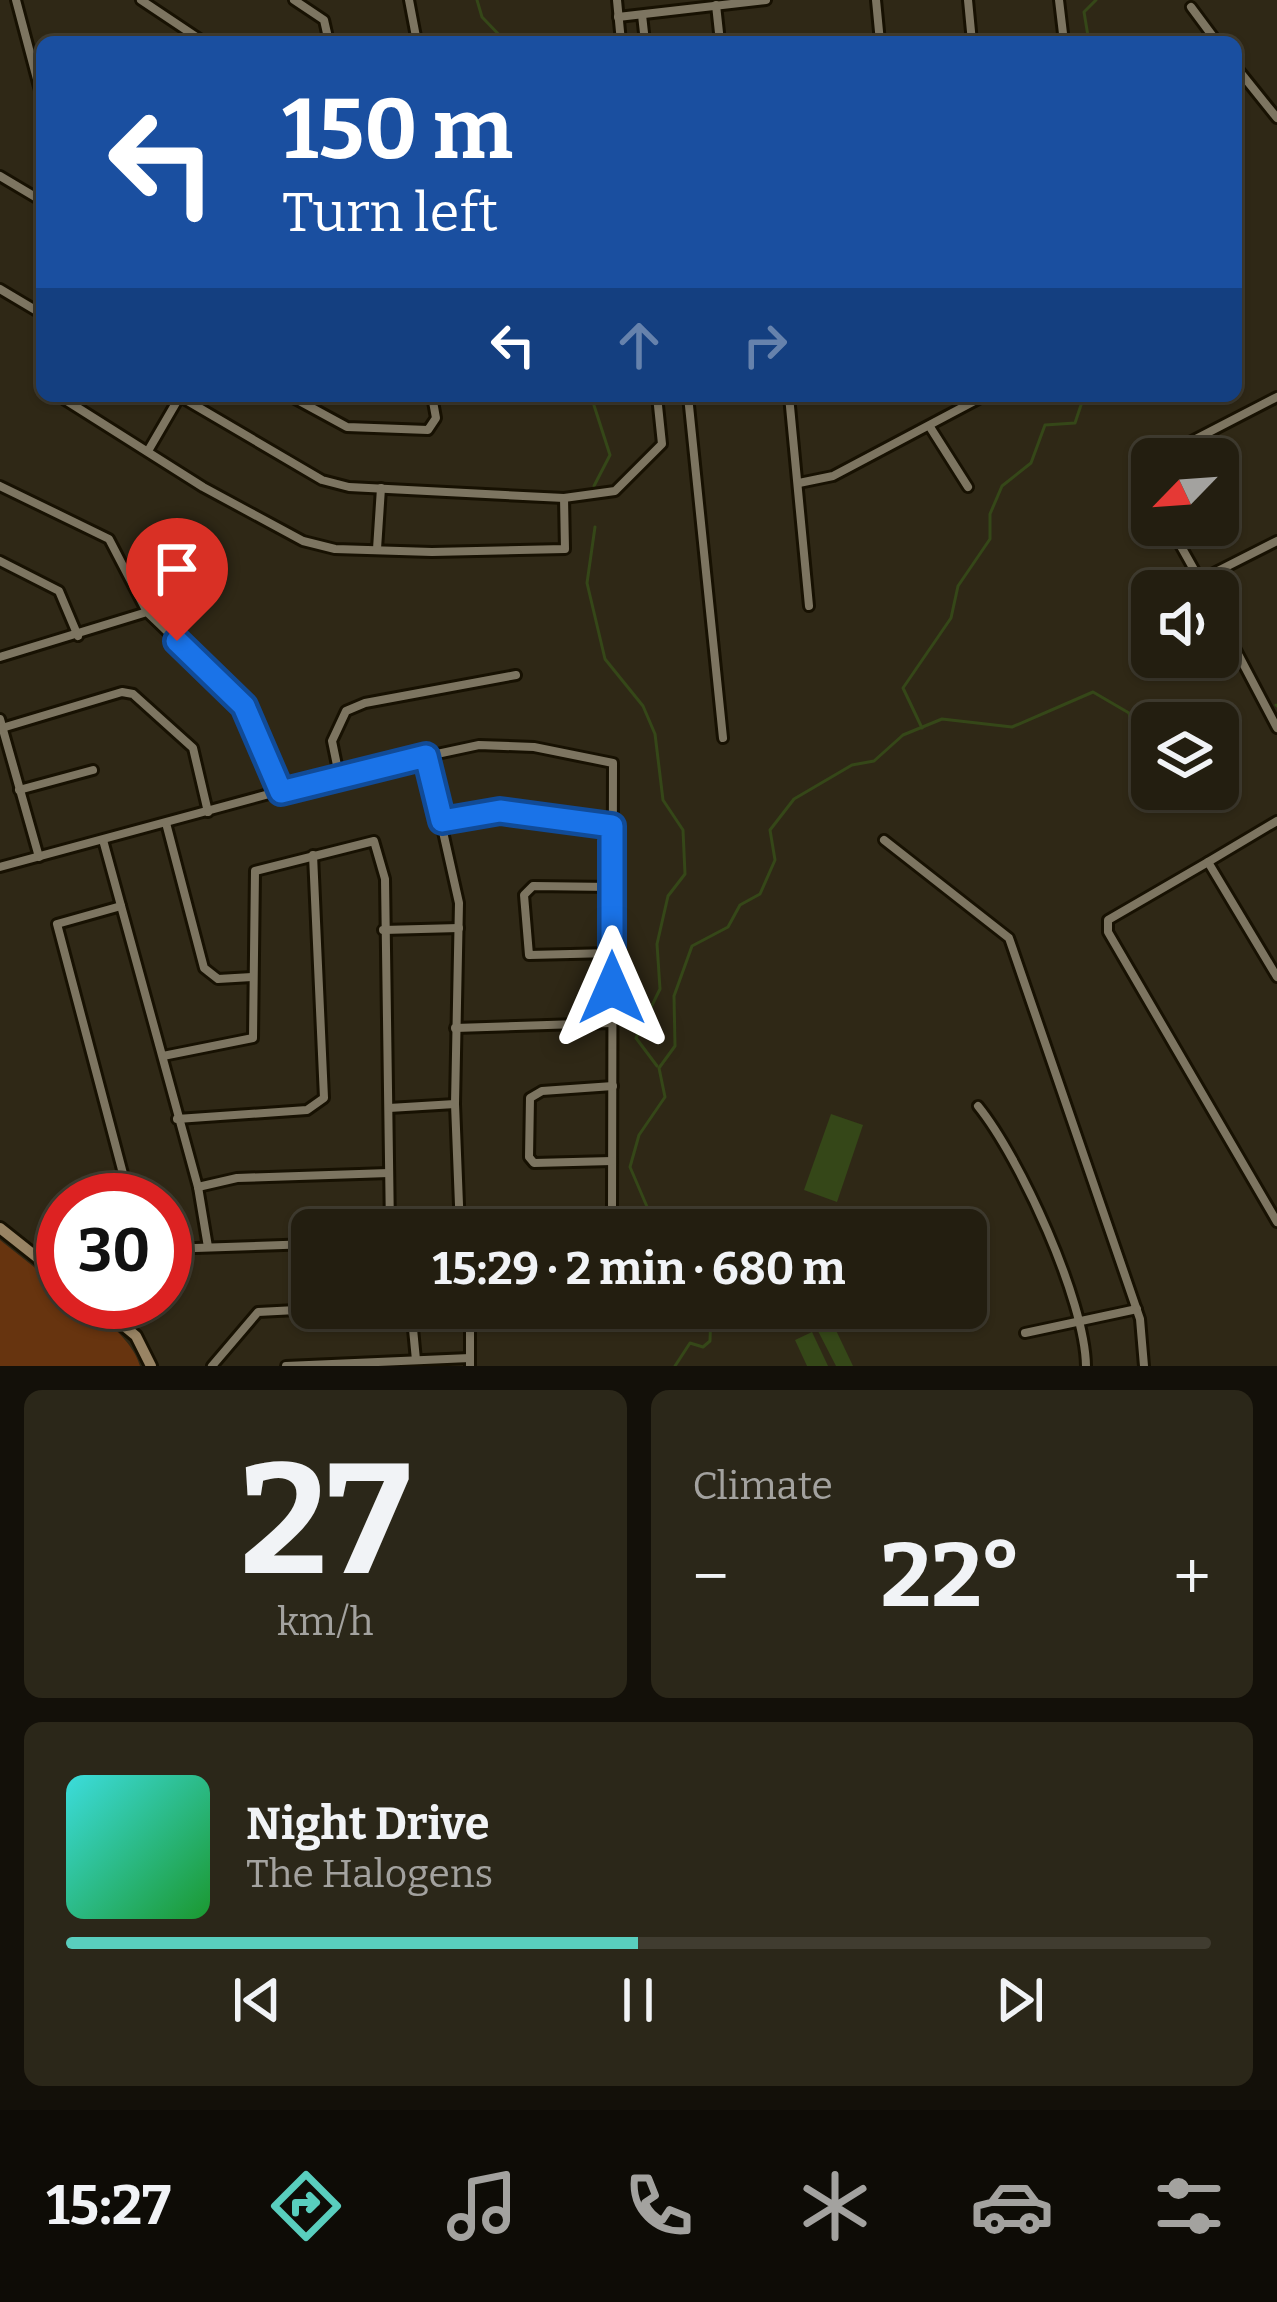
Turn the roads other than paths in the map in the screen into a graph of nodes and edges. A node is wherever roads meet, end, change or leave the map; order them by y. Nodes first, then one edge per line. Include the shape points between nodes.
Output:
1 (16, 0) edge
2 (141, 0) edge
3 (294, 0) edge
4 (409, 0) edge
5 (617, 0) edge
6 (766, 0) edge
7 (876, 0) edge
8 (968, 0) edge
9 (1059, 0) edge
10 (716, 5) junction
11 (1191, 7) dead end
12 (642, 15) junction
13 (618, 17) junction
14 (195, 36) edge
15 (328, 36) edge
16 (416, 36) edge
17 (620, 36) edge
18 (644, 36) edge
19 (719, 36) edge
20 (879, 36) edge
21 (971, 36) edge
22 (1063, 36) edge
23 (1212, 36) edge
24 (1242, 74) edge
25 (36, 75) edge
26 (1277, 118) edge
27 (0, 176) edge
28 (36, 197) edge
29 (0, 289) edge
30 (36, 310) edge
31 (1277, 397) edge
32 (69, 402) edge
33 (177, 402) edge
34 (190, 402) edge
35 (301, 402) edge
36 (433, 402) edge
37 (658, 402) edge
38 (689, 402) edge
39 (790, 402) edge
40 (974, 402) edge
41 (930, 427) junction
42 (1198, 438) edge
43 (148, 451) junction
44 (799, 483) junction
45 (0, 486) edge
46 (968, 487) dead end
47 (381, 488) junction
48 (565, 498) junction
49 (1277, 541) edge
50 (377, 549) junction
51 (0, 561) edge
52 (1220, 570) edge
53 (809, 606) dead end
54 (147, 612) junction
55 (78, 636) junction
56 (1239, 656) edge
57 (0, 657) edge
58 (516, 675) dead end
59 (1, 723) edge
60 (1277, 728) edge
61 (723, 738) dead end
62 (426, 756) junction
63 (93, 770) dead end
64 (339, 775) junction
65 (19, 790) junction
66 (281, 792) junction
67 (208, 812) junction
68 (1277, 820) edge
69 (442, 821) junction
70 (166, 823) junction
71 (612, 826) junction
72 (103, 840) junction
73 (884, 840) dead end
74 (313, 855) junction
75 (39, 857) junction
76 (1208, 862) junction
77 (0, 867) edge
78 (612, 887) junction
79 (121, 906) junction
80 (460, 928) junction
81 (382, 930) junction
82 (612, 953) junction
83 (1276, 972) edge
84 (252, 977) junction
85 (611, 1023) junction
86 (455, 1028) junction
87 (163, 1056) junction
88 (613, 1086) junction
89 (455, 1104) junction
90 (978, 1106) dead end
91 (389, 1108) junction
92 (177, 1119) junction
93 (612, 1161) junction
94 (123, 1173) edge
95 (389, 1173) junction
96 (199, 1187) junction
97 (390, 1209) edge
98 (459, 1209) edge
99 (612, 1209) edge
100 (1277, 1222) edge
101 (0, 1228) edge
102 (291, 1245) edge
103 (208, 1247) junction
104 (192, 1248) edge
105 (36, 1256) edge
106 (1137, 1309) junction
107 (291, 1310) edge
108 (1079, 1318) junction
109 (128, 1329) edge
110 (413, 1329) edge
111 (470, 1329) edge
112 (1025, 1333) dead end
113 (416, 1360) junction
114 (470, 1362) edge
115 (358, 1364) edge
116 (152, 1366) edge
117 (212, 1366) edge
118 (286, 1366) edge
119 (1086, 1366) edge
120 (1144, 1366) edge

1 - 25 street
2 - 14 street
3 - 15 street via 324,20
4 - 16 street
5 - 13 street
6 - 10 street
7 - 20 street
8 - 21 street
9 - 22 street
10 - 12 street
10 - 19 street
11 - 23 street
12 - 13 street
12 - 18 street
13 - 17 street
24 - 26 street
27 - 28 street
29 - 30 street
31 - 42 street
32 - 43 street
33 - 43 street
34 - 47 street via 322,480
35 - 36 street via 347,428 428,430
37 - 48 street via 662,444 615,491
38 - 61 street
39 - 44 street
40 - 41 street
41 - 44 street via 833,476
41 - 46 street
43 - 50 street via 304,541
44 - 53 street
45 - 54 street via 109,539
47 - 48 street
47 - 50 street
48 - 50 street via 565,549
49 - 52 street
51 - 55 street via 59,591
54 - 55 street
54 - 66 street via 244,706
55 - 57 street
56 - 60 street
58 - 64 street via 346,711 332,741
59 - 65 street
59 - 67 street via 133,694 193,748
62 - 64 street
62 - 69 street
62 - 71 street via 494,744 598,756 613,763
63 - 65 street
64 - 66 street
65 - 75 street
66 - 67 street
67 - 70 street
68 - 76 street
69 - 71 street via 500,811
69 - 80 street
70 - 72 street
70 - 84 street via 204,968 218,979
71 - 78 street
72 - 75 street
72 - 79 street
73 - 106 street via 1009,938
74 - 81 street via 376,843 385,879
74 - 84 street via 253,873
74 - 92 street via 324,1098 307,1110
75 - 77 street
76 - 83 street
76 - 100 street via 1106,926
78 - 82 street
78 - 82 street via 533,886 524,896 530,956
79 - 87 street
79 - 94 street via 57,924
80 - 81 street
80 - 86 street
81 - 91 street
82 - 85 street
84 - 87 street via 253,1038
85 - 86 street
85 - 88 street
86 - 89 street
87 - 92 street
88 - 93 street
88 - 93 street via 542,1091 530,1098 527,1118 534,1163
89 - 91 street
89 - 98 street
90 - 108 street via 999,1133
91 - 95 street
92 - 96 street
93 - 99 street
95 - 96 street via 237,1178
95 - 97 street
96 - 103 street
101 - 105 street
102 - 103 street
103 - 104 street
106 - 108 street
106 - 120 street
107 - 117 street via 258,1312
108 - 112 street
108 - 119 street
109 - 116 street
110 - 113 street
111 - 114 street
113 - 114 street
113 - 115 street
115 - 118 street

